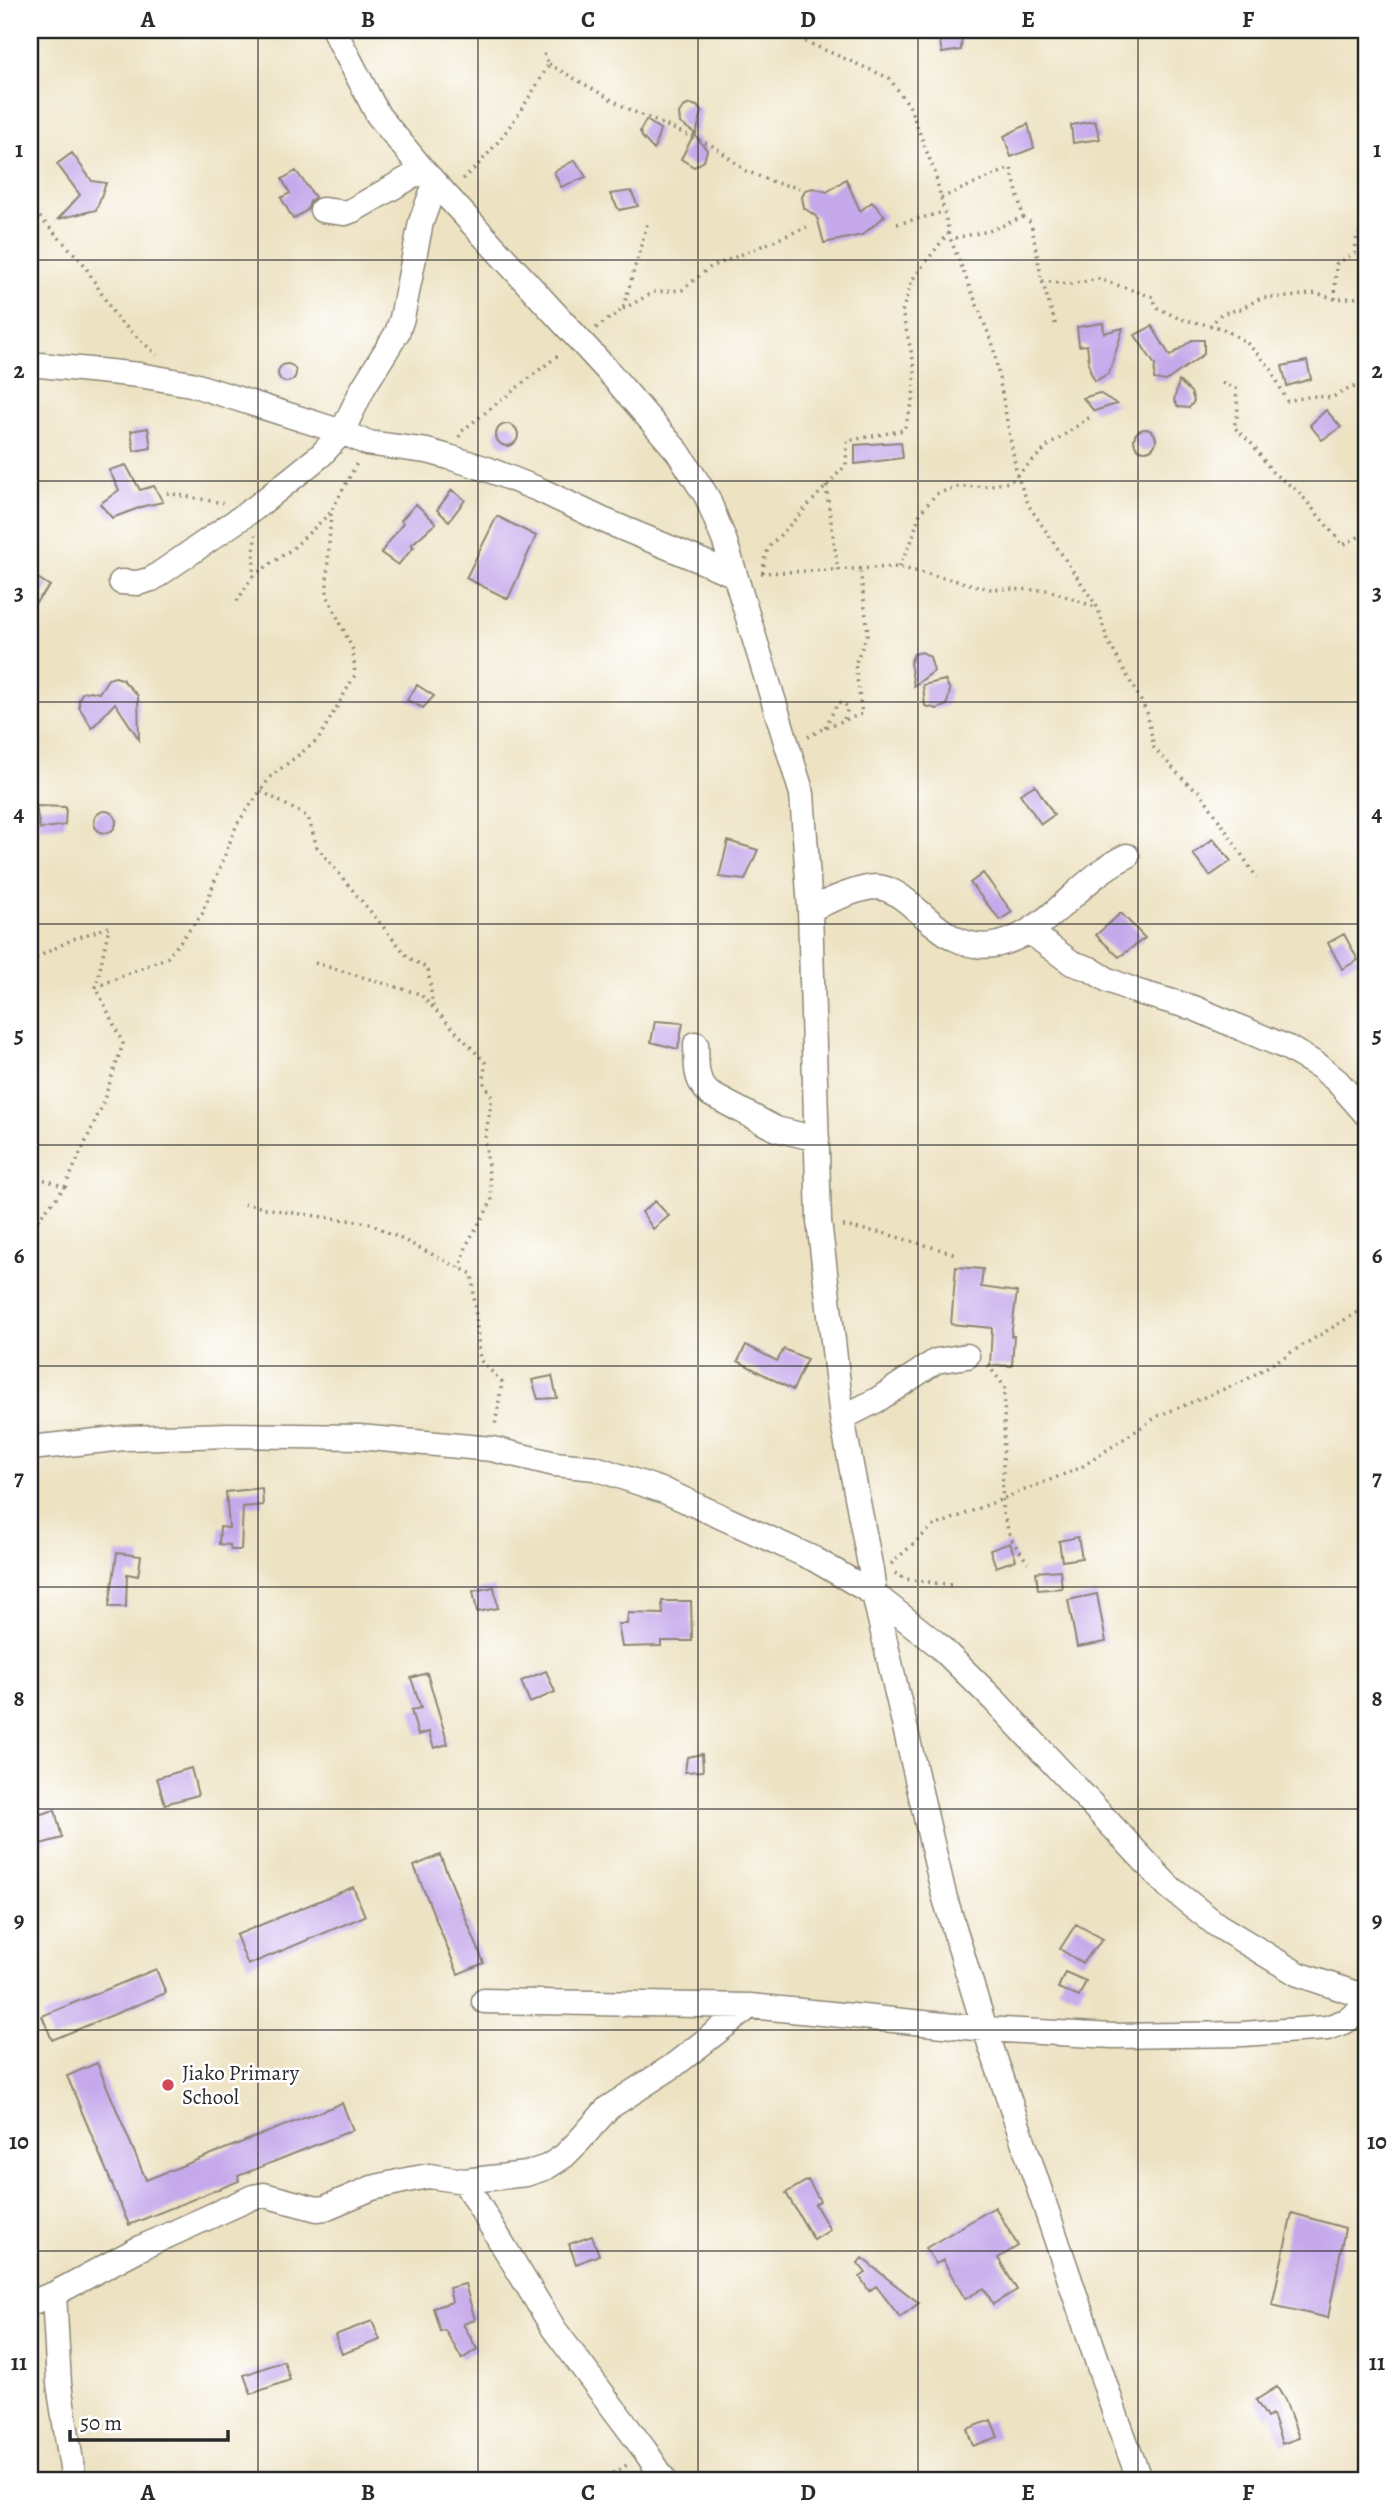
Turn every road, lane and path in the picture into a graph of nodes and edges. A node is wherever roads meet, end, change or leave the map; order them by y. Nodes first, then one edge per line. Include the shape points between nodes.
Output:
1 (334, 30) edge
2 (779, 30) edge
3 (542, 50) dead end
4 (549, 64) junction
5 (434, 183) junction
6 (799, 188) dead end
7 (941, 198) junction
8 (30, 207) edge
9 (323, 210) dead end
10 (944, 212) junction
11 (1023, 217) junction
12 (647, 224) dead end
13 (897, 224) dead end
14 (807, 227) dead end
15 (1366, 231) edge
16 (948, 233) junction
17 (950, 239) junction
18 (1042, 281) junction
19 (1366, 297) edge
20 (1335, 299) junction
21 (623, 309) junction
22 (1056, 326) dead end
23 (1210, 326) junction
24 (579, 339) junction
25 (159, 356) dead end
26 (30, 364) edge
27 (1222, 383) dead end
28 (1366, 384) edge
29 (1093, 415) dead end
30 (342, 432) junction
31 (368, 443) junction
32 (449, 457) junction
33 (1017, 475) junction
34 (826, 486) junction
35 (167, 493) dead end
36 (244, 505) junction
37 (331, 512) junction
38 (1366, 539) edge
39 (898, 567) junction
40 (860, 569) junction
41 (838, 570) junction
42 (763, 573) junction
43 (735, 575) junction
44 (254, 576) junction
45 (121, 582) dead end
46 (237, 601) dead end
47 (1098, 608) junction
48 (844, 721) junction
49 (824, 729) junction
50 (788, 747) junction
51 (261, 791) junction
52 (1127, 856) dead end
53 (1256, 878) dead end
54 (810, 909) junction
55 (1030, 932) junction
56 (30, 961) edge
57 (315, 963) dead end
58 (96, 987) junction
59 (434, 1008) junction
60 (696, 1044) dead end
61 (1366, 1114) edge
62 (817, 1139) junction
63 (30, 1179) edge
64 (65, 1187) junction
65 (244, 1204) dead end
66 (818, 1221) junction
67 (30, 1229) edge
68 (956, 1254) dead end
69 (460, 1268) junction
70 (1366, 1307) edge
71 (967, 1356) joint
72 (842, 1418) junction
73 (30, 1448) edge
74 (492, 1449) junction
75 (1002, 1498) junction
76 (1028, 1563) dead end
77 (951, 1585) dead end
78 (874, 1594) junction
79 (1366, 1997) edge
80 (484, 2001) dead end
81 (750, 2006) junction
82 (1366, 2007) edge
83 (985, 2029) junction
84 (464, 2181) junction
85 (54, 2294) junction
86 (30, 2303) edge
87 (646, 2452) junction
88 (74, 2481) edge
89 (601, 2481) edge
90 (665, 2481) edge
91 (1140, 2481) edge

1 - 5 street via 378,115
2 - 7 path via 889,78 909,105
3 - 4 path
4 - 5 path via 502,139 471,171
4 - 6 path via 628,109 715,147 746,172
5 - 9 street via 345,213
5 - 24 street
5 - 30 street via 397,333
7 - 10 path
7 - 11 path via 1011,168
8 - 25 path via 83,263 117,319
10 - 13 path
10 - 16 path
11 - 17 path via 989,232
11 - 18 path via 1031,223
12 - 21 path
14 - 21 path via 709,268 682,290 654,292
15 - 20 path via 1357,234 1356,253 1336,264
16 - 17 path
16 - 34 path via 912,280 902,312 915,368 913,401 904,429 847,441 846,464
17 - 33 path via 993,345
18 - 22 path
18 - 23 path via 1070,284 1099,279 1153,297 1156,307 1180,319
19 - 20 path
20 - 23 path via 1316,293 1261,298 1222,314
21 - 24 path
23 - 28 path via 1246,342 1270,367 1287,401 1331,398
24 - 32 path via 462,431
24 - 43 street via 678,452 707,497
26 - 30 street via 191,384
27 - 38 path via 1236,389 1234,427 1273,473 1298,491 1343,545 1362,536
29 - 33 path via 1048,446
30 - 31 street
30 - 36 street via 307,468
31 - 32 street
31 - 37 path
32 - 43 street via 540,490
33 - 39 path via 1010,482 957,487 936,494 920,513
33 - 47 path via 1029,506
34 - 41 path
34 - 42 path via 770,546
35 - 36 path
36 - 44 path
36 - 45 street via 152,579
37 - 44 path via 292,549
37 - 51 path via 327,595 353,650 355,675 318,740 271,776
39 - 40 path
39 - 47 path via 990,589 1048,590
40 - 41 path
40 - 48 path via 868,633 855,664 862,714
41 - 42 path
42 - 43 path
43 - 50 street
44 - 46 path
47 - 53 path via 1107,639 1147,712 1154,748 1201,793
48 - 49 path
48 - 49 path via 848,708 838,703
49 - 50 path
50 - 54 street via 802,794
51 - 58 path via 237,824 202,914 169,957
51 - 59 path via 308,817 317,847 408,957 428,969
52 - 55 street via 1107,866
54 - 55 street via 875,887 888,889 940,931 975,945 1000,943
54 - 62 street
55 - 61 street via 1072,963 1108,980 1194,1008 1288,1048 1337,1081
56 - 58 path via 109,927
57 - 59 path via 420,994
58 - 64 path via 123,1044 101,1108
59 - 69 path via 485,1062 484,1083 492,1097 485,1139 492,1201 467,1244
60 - 62 street via 701,1087 776,1129
62 - 66 street
63 - 64 path
64 - 67 path
65 - 69 path via 369,1223
66 - 68 path
66 - 72 street
69 - 74 path via 472,1274 480,1360 502,1382
70 - 75 path via 1244,1381 1158,1416 1080,1468
71 - 72 street via 936,1361
71 - 75 path via 989,1365 1006,1387
72 - 78 street
73 - 74 street via 125,1438 230,1435 359,1437
74 - 78 street via 595,1468 667,1492 814,1559
75 - 76 path via 1011,1539
75 - 77 path via 932,1527 887,1568 905,1579
78 - 79 street via 937,1644 986,1692 1169,1887 1217,1925 1298,1975
78 - 83 street via 944,1895
80 - 81 street
81 - 83 street
81 - 84 street via 673,2066 608,2108 579,2141 547,2167
82 - 83 street via 1336,2025 1302,2030 1113,2036
83 - 91 street
84 - 85 street via 429,2176 412,2179 317,2209 264,2195 253,2197 138,2249
84 - 87 street via 554,2329
85 - 86 street
85 - 88 street via 59,2384
87 - 89 path
87 - 90 street

